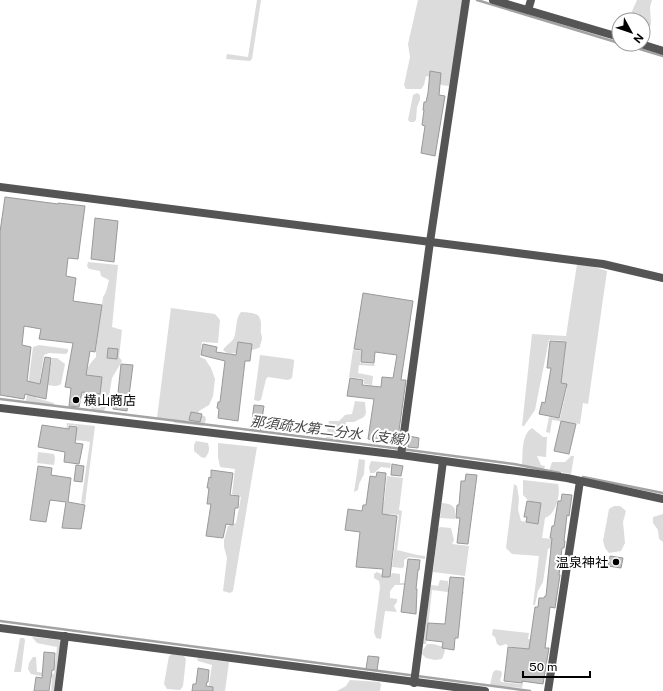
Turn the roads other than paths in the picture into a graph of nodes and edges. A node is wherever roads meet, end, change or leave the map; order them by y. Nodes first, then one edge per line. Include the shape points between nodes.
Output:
1 (466, 0) edge
2 (493, 0) edge
3 (531, 0) edge
4 (528, 10) junction
5 (611, 35) edge
6 (651, 47) edge
7 (663, 51) edge
8 (0, 187) edge
9 (430, 242) junction
10 (663, 278) edge
11 (0, 408) edge
12 (401, 455) junction
13 (443, 461) junction
14 (580, 481) junction
15 (663, 499) edge
16 (0, 628) edge
17 (65, 636) junction
18 (414, 683) junction
19 (58, 691) edge
20 (485, 691) edge
21 (548, 691) edge

1 - 9 street
2 - 4 street
3 - 4 street
4 - 5 street
6 - 7 street
8 - 9 street
9 - 10 street via 603,264
9 - 12 street
11 - 12 street
12 - 13 street
13 - 14 street
13 - 18 street
14 - 15 street
14 - 21 street
16 - 17 street
17 - 18 street
17 - 19 street
18 - 20 street

